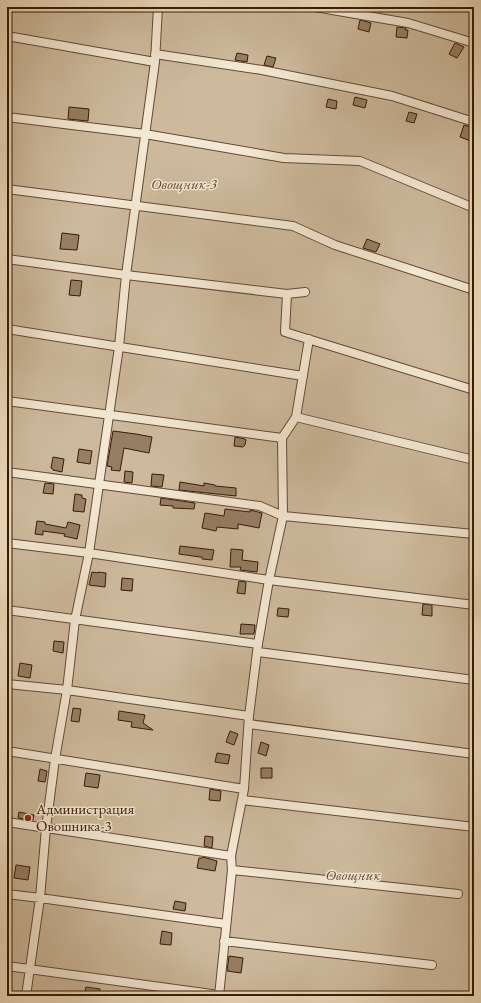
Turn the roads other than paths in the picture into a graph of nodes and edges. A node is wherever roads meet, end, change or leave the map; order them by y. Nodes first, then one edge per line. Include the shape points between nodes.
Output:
1 (158, 7) edge
2 (315, 7) edge
3 (7, 36) edge
4 (474, 43) edge
5 (155, 58) junction
6 (7, 117) edge
7 (474, 122) edge
8 (145, 134) junction
9 (7, 189) edge
10 (136, 206) junction
11 (474, 208) edge
12 (7, 259) edge
13 (126, 276) junction
14 (474, 290) edge
15 (305, 292) dead end
16 (287, 294) junction
17 (7, 329) edge
18 (309, 339) junction
19 (119, 347) junction
20 (303, 376) junction
21 (474, 390) edge
22 (7, 401) edge
23 (109, 415) junction
24 (296, 417) junction
25 (282, 438) junction
26 (474, 460) edge
27 (7, 472) edge
28 (99, 484) junction
29 (283, 516) junction
30 (474, 534) edge
31 (7, 543) edge
32 (89, 554) junction
33 (268, 580) junction
34 (474, 605) edge
35 (7, 610) edge
36 (75, 620) junction
37 (258, 648) junction
38 (474, 680) edge
39 (7, 684) edge
40 (67, 690) junction
41 (249, 720) junction
42 (7, 751) edge
43 (474, 754) edge
44 (55, 759) junction
45 (244, 789) junction
46 (242, 800) junction
47 (7, 822) edge
48 (474, 827) edge
49 (46, 828) junction
50 (231, 856) junction
51 (232, 870) junction
52 (7, 894) edge
53 (458, 894) dead end
54 (40, 898) junction
55 (226, 924) junction
56 (224, 941) junction
57 (432, 965) dead end
58 (7, 966) edge
59 (30, 969) junction
60 (219, 995) edge
61 (26, 996) edge

1 - 5 lane
2 - 4 lane via 408,23
3 - 5 lane
5 - 7 lane via 262,70 392,96
5 - 8 lane
6 - 8 lane
8 - 10 lane
8 - 11 lane via 284,158 360,161
9 - 10 lane
10 - 13 lane
10 - 14 lane via 293,226 335,245
12 - 13 lane
13 - 16 lane
13 - 19 lane
15 - 16 lane
16 - 18 lane via 285,332
17 - 19 lane
18 - 20 lane
18 - 21 lane
19 - 20 lane
19 - 23 lane
20 - 24 lane
22 - 23 lane
23 - 25 lane
23 - 28 lane
24 - 25 lane
24 - 26 lane
25 - 29 lane
27 - 28 lane
28 - 29 lane via 260,506
28 - 32 lane
29 - 30 lane
29 - 33 lane
31 - 32 lane
32 - 33 lane
32 - 36 lane
33 - 34 lane
33 - 37 lane
35 - 36 lane
36 - 37 lane
36 - 40 lane
37 - 38 lane
37 - 41 lane
39 - 40 lane
40 - 41 lane
40 - 44 lane
41 - 43 lane
41 - 45 lane
42 - 44 lane
44 - 45 lane
44 - 49 lane
45 - 46 lane
46 - 48 lane
46 - 50 lane
47 - 49 lane
49 - 50 lane
49 - 54 lane
50 - 51 lane
51 - 53 lane
51 - 55 lane
52 - 54 lane
54 - 55 lane
54 - 59 lane
55 - 56 lane
56 - 57 lane
56 - 60 lane
58 - 59 lane
59 - 60 lane
59 - 61 lane

